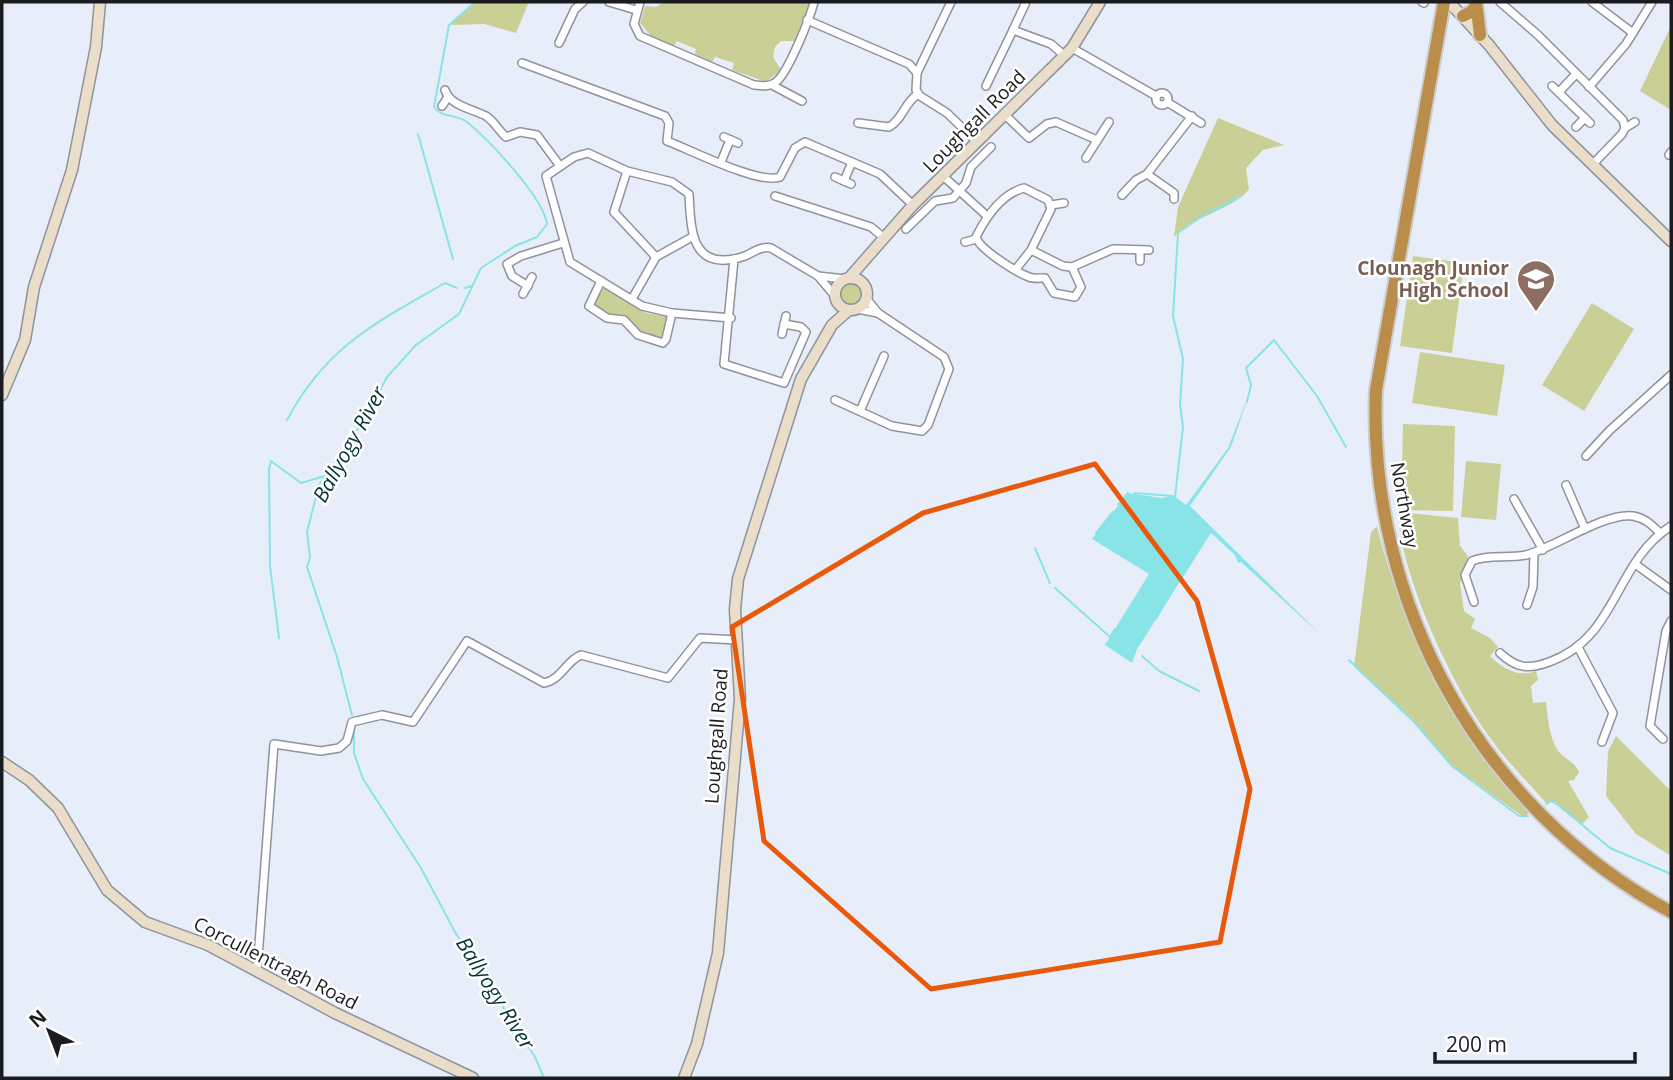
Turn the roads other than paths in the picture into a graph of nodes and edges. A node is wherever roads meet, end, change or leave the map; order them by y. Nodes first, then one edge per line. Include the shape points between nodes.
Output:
1 (100, 2) edge
2 (583, 2) edge
3 (609, 2) edge
4 (640, 2) edge
5 (814, 2) edge
6 (951, 2) edge
7 (1026, 2) edge
8 (1100, 2) edge
9 (1500, 2) edge
10 (1592, 2) edge
11 (1652, 2) edge
12 (1476, 3) edge
13 (1453, 7) edge
14 (636, 10) junction
15 (807, 20) junction
16 (1013, 30) junction
17 (1633, 33) junction
18 (1480, 35) junction
19 (559, 43) dead end
20 (1069, 52) junction
21 (522, 62) dead end
22 (917, 73) junction
23 (1576, 74) junction
24 (772, 85) junction
25 (986, 86) dead end
26 (1589, 87) junction
27 (918, 94) junction
28 (802, 101) dead end
29 (442, 106) dead end
30 (1005, 115) junction
31 (1192, 116) junction
32 (1109, 122) dead end
33 (1635, 122) dead end
34 (858, 123) dead end
35 (1201, 123) dead end
36 (1576, 127) dead end
37 (1625, 128) junction
38 (731, 140) dead end
39 (1097, 140) junction
40 (977, 142) junction
41 (991, 147) dead end
42 (1086, 158) dead end
43 (721, 162) junction
44 (852, 162) junction
45 (1592, 165) junction
46 (560, 166) junction
47 (627, 171) junction
48 (1147, 174) junction
49 (943, 176) junction
50 (835, 177) dead end
51 (959, 192) junction
52 (1121, 194) dead end
53 (775, 196) dead end
54 (1174, 198) dead end
55 (1064, 203) dead end
56 (913, 205) junction
57 (1051, 205) junction
58 (986, 216) junction
59 (906, 229) dead end
60 (883, 236) junction
61 (692, 237) junction
62 (976, 239) junction
63 (1671, 240) edge
64 (965, 242) dead end
65 (563, 243) junction
66 (1031, 250) junction
67 (1140, 250) junction
68 (1149, 250) dead end
69 (656, 257) junction
70 (734, 259) junction
71 (866, 261) junction
72 (1140, 261) dead end
73 (1072, 267) junction
74 (1016, 269) junction
75 (818, 276) junction
76 (532, 277) dead end
77 (847, 279) junction
78 (601, 281) junction
79 (863, 284) junction
80 (835, 298) junction
81 (866, 298) junction
82 (632, 299) junction
83 (853, 310) junction
84 (672, 313) junction
85 (878, 313) junction
86 (731, 318) junction
87 (832, 325) junction
88 (782, 334) dead end
89 (884, 356) dead end
90 (1671, 374) edge
91 (2, 395) edge
92 (835, 400) dead end
93 (860, 411) junction
94 (1591, 454) dead end
95 (1566, 485) dead end
96 (1514, 499) dead end
97 (1671, 526) edge
98 (1585, 529) junction
99 (1660, 533) junction
100 (1543, 550) junction
101 (1534, 552) junction
102 (1635, 564) junction
103 (1671, 590) edge
104 (1474, 603) dead end
105 (1527, 605) dead end
106 (1671, 621) edge
107 (737, 640) junction
108 (1579, 649) junction
109 (1500, 653) dead end
110 (1663, 739) dead end
111 (1602, 742) dead end
112 (2, 762) edge
113 (1671, 912) edge
114 (257, 971) junction
115 (473, 1078) edge
116 (684, 1078) edge

1 - 91 main road via 72,170 34,287 25,340
2 - 19 street
3 - 14 street
4 - 14 street
5 - 15 street
6 - 22 street
7 - 16 street
8 - 20 main road, Loughgall Road
9 - 23 street
10 - 17 street
11 - 17 street
12 - 13 highway via 1473,11
12 - 18 highway
13 - 18 main road
13 - 113 highway, Northway via 1376,390 1377,452 1394,553 1426,649 1481,746 1574,846
14 - 24 street via 634,24 645,39 754,85
15 - 22 street via 909,64
15 - 24 street via 783,75
16 - 20 street
16 - 25 street
17 - 26 street
18 - 45 main road via 1552,125
20 - 30 main road, Loughgall Road
20 - 31 street via 1156,96 1164,93 1167,102
21 - 43 street via 664,116 669,123 667,141
22 - 27 street
23 - 26 street
23 - 36 street via 1555,89 1587,121
24 - 28 street
26 - 37 street via 1623,120
27 - 34 street via 889,127
27 - 40 street via 947,113
29 - 46 street via 446,93 488,117 506,137 520,132 537,135
30 - 39 street via 1029,138 1056,122
30 - 40 main road, Loughgall Road
31 - 35 street
31 - 48 street
32 - 39 street
33 - 37 street
37 - 45 street
38 - 43 street
39 - 42 street
40 - 49 main road, Loughgall Road
41 - 51 street via 971,167
43 - 44 street via 776,179 795,148 805,142
44 - 50 street via 847,182
44 - 56 street via 880,174
45 - 63 main road
46 - 47 street via 588,153
46 - 65 street via 545,179
47 - 61 street via 688,191
47 - 69 street via 614,212
48 - 52 street
48 - 54 street via 1174,193
49 - 51 street
49 - 56 main road, Loughgall Road
51 - 58 street
51 - 59 street via 953,198 934,201
53 - 60 street via 871,227
55 - 57 street
56 - 60 main road, Loughgall Road
57 - 58 street via 1024,188
57 - 66 street
58 - 62 street
60 - 71 main road, Loughgall Road
61 - 69 street
61 - 70 street via 706,254
62 - 64 street
62 - 74 street
65 - 76 street via 507,264 525,290
65 - 78 street via 570,262
66 - 73 street
66 - 74 street
67 - 68 street
67 - 72 street
67 - 73 street via 1113,249
69 - 82 street
70 - 75 street via 764,246
70 - 86 street
71 - 77 main road, Loughgall Road
71 - 79 main road, Loughgall Road
73 - 74 street via 1081,288 1077,300 1054,293 1045,278 1030,278
75 - 77 street
75 - 80 street
77 - 79 main road
77 - 80 main road via 837,286
78 - 82 street
78 - 84 street via 589,306 607,318 624,320 638,335 663,343
79 - 81 main road
80 - 83 main road
80 - 87 main road, Loughgall Road
81 - 83 main road
81 - 85 street
82 - 84 street
83 - 85 street
83 - 87 main road, Loughgall Road
84 - 86 street
85 - 93 street via 944,357 949,369 922,431 892,426
86 - 88 street via 724,364 780,383 787,379 806,335 801,327 785,320
87 - 107 main road, Loughgall Road via 796,393 743,561 735,601
89 - 93 street
90 - 94 street
92 - 93 street
95 - 98 street
96 - 100 street
97 - 99 street
98 - 99 street via 1630,515 1648,521
98 - 100 street
99 - 102 street
100 - 101 street
101 - 104 street via 1472,561 1465,575
101 - 105 street via 1533,587
102 - 103 street
102 - 108 street
106 - 110 street via 1650,726
107 - 114 street via 700,638 668,678 581,655 553,681 544,683 467,641 413,722 382,715 352,723 347,741 331,750 274,744
107 - 116 main road, Loughgall Road via 740,699 718,953 697,1044
108 - 109 street via 1522,668
108 - 111 street via 1613,713
112 - 114 main road, Corcullentragh Road via 58,808 103,884 130,911 145,922 208,945
114 - 115 main road, Corcullentragh Road

